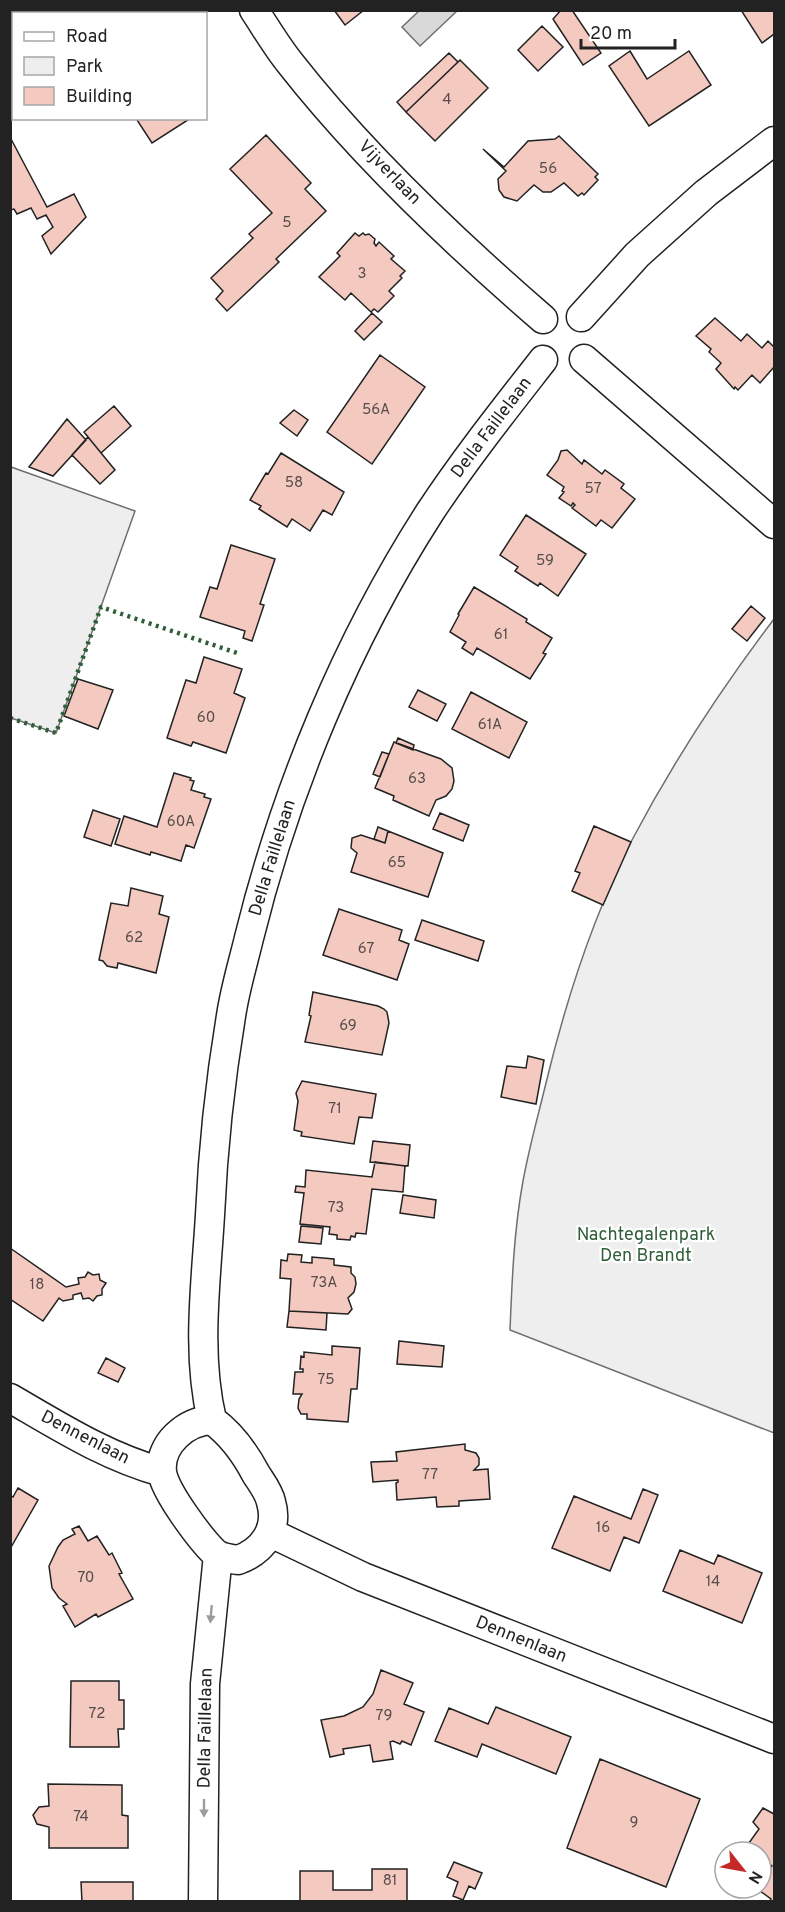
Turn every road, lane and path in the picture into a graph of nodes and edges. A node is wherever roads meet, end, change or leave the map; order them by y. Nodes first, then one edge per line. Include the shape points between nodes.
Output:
1 (254, 10) edge
2 (774, 141) edge
3 (581, 317) junction
4 (543, 319) junction
5 (584, 359) junction
6 (543, 360) junction
7 (774, 524) edge
8 (10, 1398) edge
9 (212, 1420) junction
10 (162, 1472) junction
11 (271, 1533) junction
12 (218, 1556) junction
13 (774, 1739) edge
14 (203, 1902) edge

1 - 4 street, Vijverlaan via 288,62 333,116 414,200
2 - 3 street via 706,193 637,255
3 - 4 street via 568,311 554,312
3 - 5 street via 590,329 591,345
4 - 6 street via 534,339
5 - 6 street via 572,367 556,367
5 - 7 street
6 - 9 street, Della Faillelaan via 500,413 430,513 366,623 309,748 281,825 231,1013 213,1144 203,1331 205,1391
8 - 10 street, Dennenlaan via 95,1447
9 - 10 street via 193,1424 178,1433 164,1458
9 - 11 street via 244,1454 268,1494 273,1514
10 - 12 street via 179,1507
11 - 12 street via 247,1557 238,1560
11 - 13 street, Dennenlaan via 363,1577
12 -> 14 street, Della Faillelaan via 205,1684

